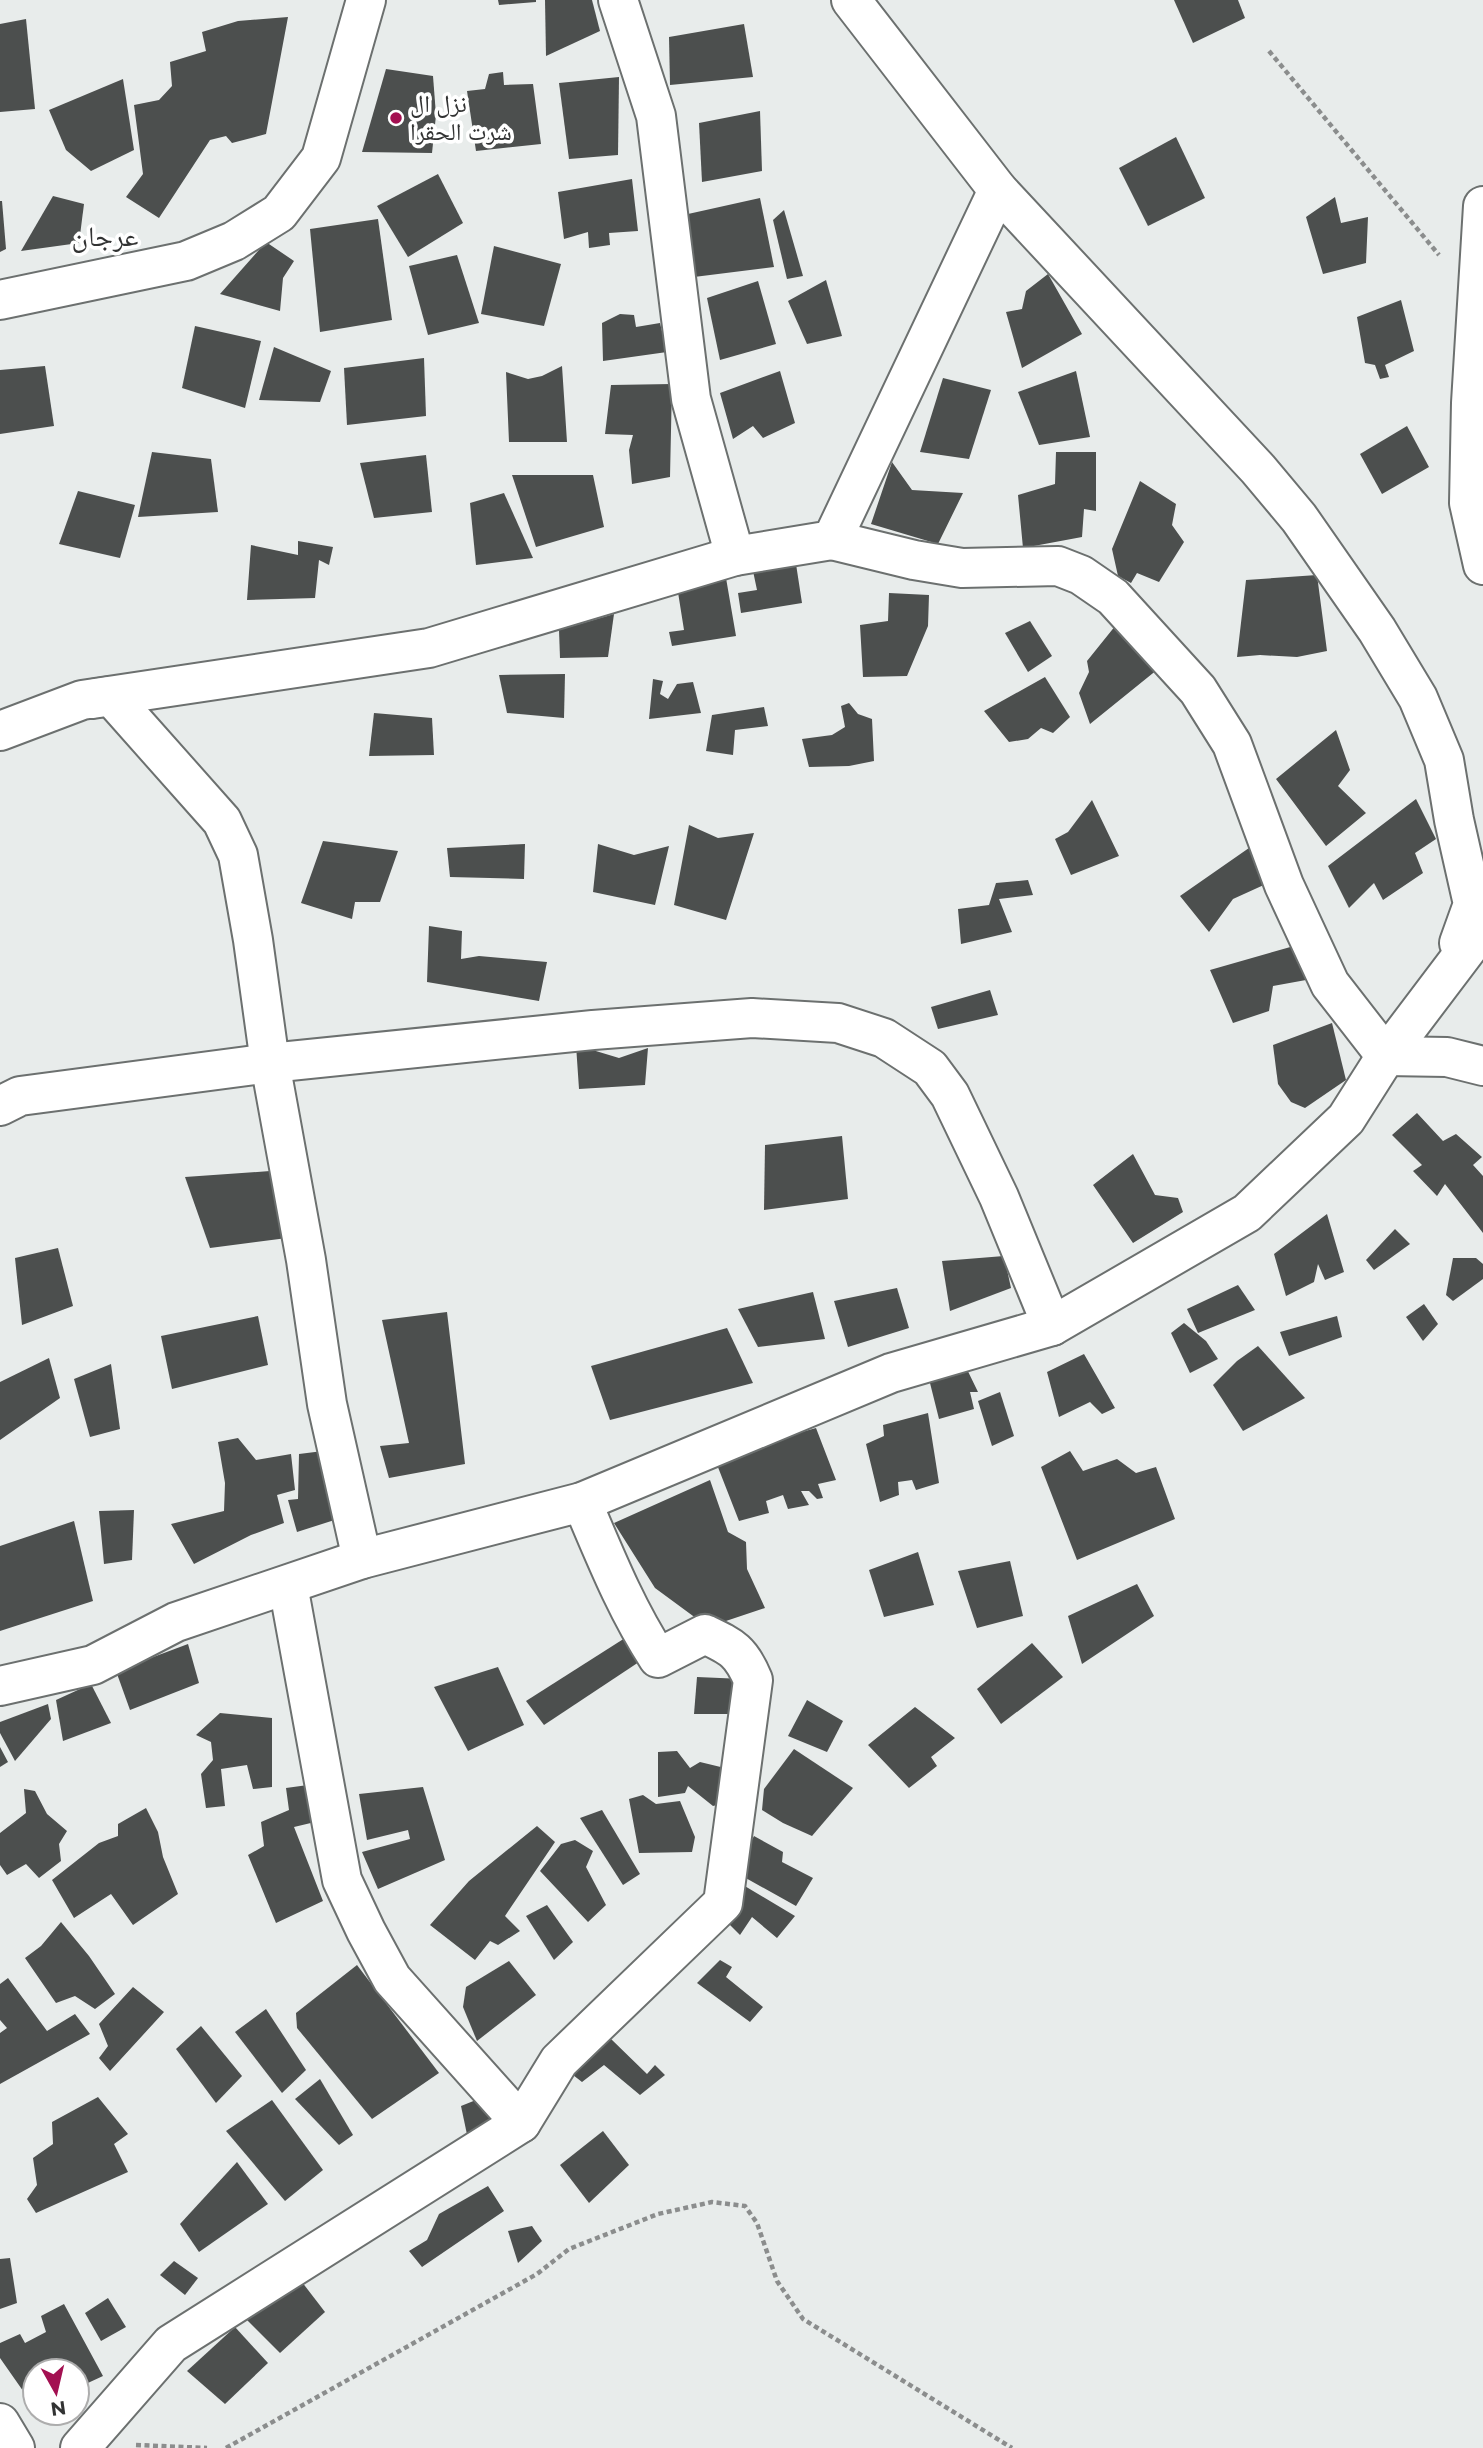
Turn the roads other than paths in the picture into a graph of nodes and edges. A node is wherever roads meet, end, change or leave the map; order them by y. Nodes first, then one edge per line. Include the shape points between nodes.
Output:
1 (366, 0) edge
2 (618, 0) edge
3 (851, 0) edge
4 (998, 190) junction
5 (1483, 206) edge
6 (0, 300) edge
7 (832, 540) junction
8 (735, 556) junction
9 (1483, 565) edge
10 (82, 700) junction
11 (0, 731) edge
12 (1483, 916) edge
13 (1450, 972) junction
14 (1387, 1056) junction
15 (270, 1063) junction
16 (1483, 1066) edge
17 (0, 1105) edge
18 (1052, 1326) junction
19 (582, 1502) junction
20 (362, 1559) junction
21 (288, 1586) junction
22 (0, 1686) edge
23 (522, 2123) junction
24 (0, 2423) edge
25 (83, 2445) edge
26 (15, 2448) edge

1 - 6 street via 321,158 279,213 234,241 186,261
2 - 8 street via 656,116 691,399
3 - 4 street
4 - 7 street
4 - 13 street via 1282,498 1377,630 1418,698 1444,760 1473,904
5 - 9 street via 1469,503
7 - 8 street
7 - 14 street via 962,568 1058,566 1113,597 1198,690 1232,744 1284,885 1330,984
8 - 10 street via 429,648
10 - 11 street
10 - 15 street via 111,696 222,821 238,855
12 - 13 street via 1476,937
13 - 14 street
14 - 16 street via 1447,1057
14 - 18 street via 1346,1119 1247,1213
15 - 17 street via 20,1096
15 - 18 street via 752,1018 838,1023 884,1038 930,1068 950,1095 999,1197
15 - 20 street via 327,1404
18 - 19 street via 891,1373
19 - 20 street
19 - 23 street via 623,1599 658,1658 705,1634 732,1647 753,1681 723,1903 559,2061
20 - 21 street
21 - 22 street via 176,1622 93,1665
21 - 23 street via 342,1880 392,1979
23 - 25 street via 171,2344
24 - 26 street

